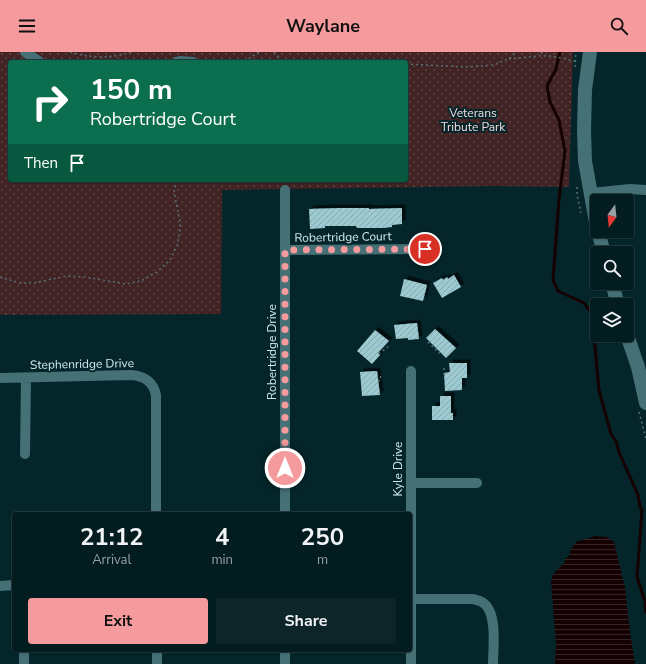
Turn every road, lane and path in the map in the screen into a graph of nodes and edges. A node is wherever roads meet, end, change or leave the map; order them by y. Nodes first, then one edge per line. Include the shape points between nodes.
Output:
1 (25, 52) edge
2 (70, 52) edge
3 (131, 52) edge
4 (259, 52) edge
5 (274, 52) edge
6 (515, 52) edge
7 (541, 52) edge
8 (590, 52) edge
9 (544, 56) junction
10 (507, 59) junction
11 (37, 60) edge
12 (247, 60) edge
13 (281, 60) edge
14 (575, 61) dead end
15 (408, 64) edge
16 (178, 182) edge
17 (285, 190) dead end
18 (646, 190) edge
19 (590, 193) joint
20 (425, 249) dead end
21 (285, 250) junction
22 (0, 277) edge
23 (428, 342) dead end
24 (629, 342) edge
25 (388, 346) dead end
26 (380, 352) dead end
27 (440, 352) dead end
28 (444, 368) dead end
29 (411, 371) dead end
30 (380, 375) dead end
31 (444, 375) dead end
32 (0, 378) edge
33 (26, 378) junction
34 (378, 381) dead end
35 (646, 403) edge
36 (24, 454) dead end
37 (411, 483) junction
38 (477, 483) dead end
39 (156, 512) edge
40 (285, 512) edge
41 (410, 512) edge
42 (12, 585) edge
43 (0, 586) edge
44 (412, 599) edge
45 (24, 652) edge
46 (157, 652) edge
47 (286, 652) edge
48 (411, 652) edge
49 (24, 664) edge
50 (157, 664) edge
51 (286, 664) edge
52 (411, 664) edge
53 (493, 664) edge

1 - 11 street
2 - 3 path via 92,57 107,57
4 - 12 path
5 - 13 path
6 - 10 path
7 - 9 path
8 - 19 main road via 585,90 584,131
9 - 10 path
9 - 14 path
10 - 15 path via 494,65 466,67
16 - 22 path via 174,192 180,221 177,246 170,260 162,268 141,281 126,284 66,276 34,283
17 - 21 street, Robertridge Drive
18 - 19 street
20 - 21 street, Robertridge Court
21 - 40 street, Robertridge Drive
23 - 27 path
24 - 35 main road
25 - 26 path
28 - 31 path
29 - 37 street, Kyle Drive
30 - 34 path via 381,380
32 - 33 street, Stephenridge Drive
33 - 36 street
33 - 39 street, Stephenridge Drive via 138,375 149,382 156,395
37 - 38 street
37 - 41 street, Kyle Drive
42 - 43 street
44 - 53 street via 481,601 492,616
45 - 49 street
46 - 50 street
47 - 51 street
48 - 52 street, Kyle Drive

